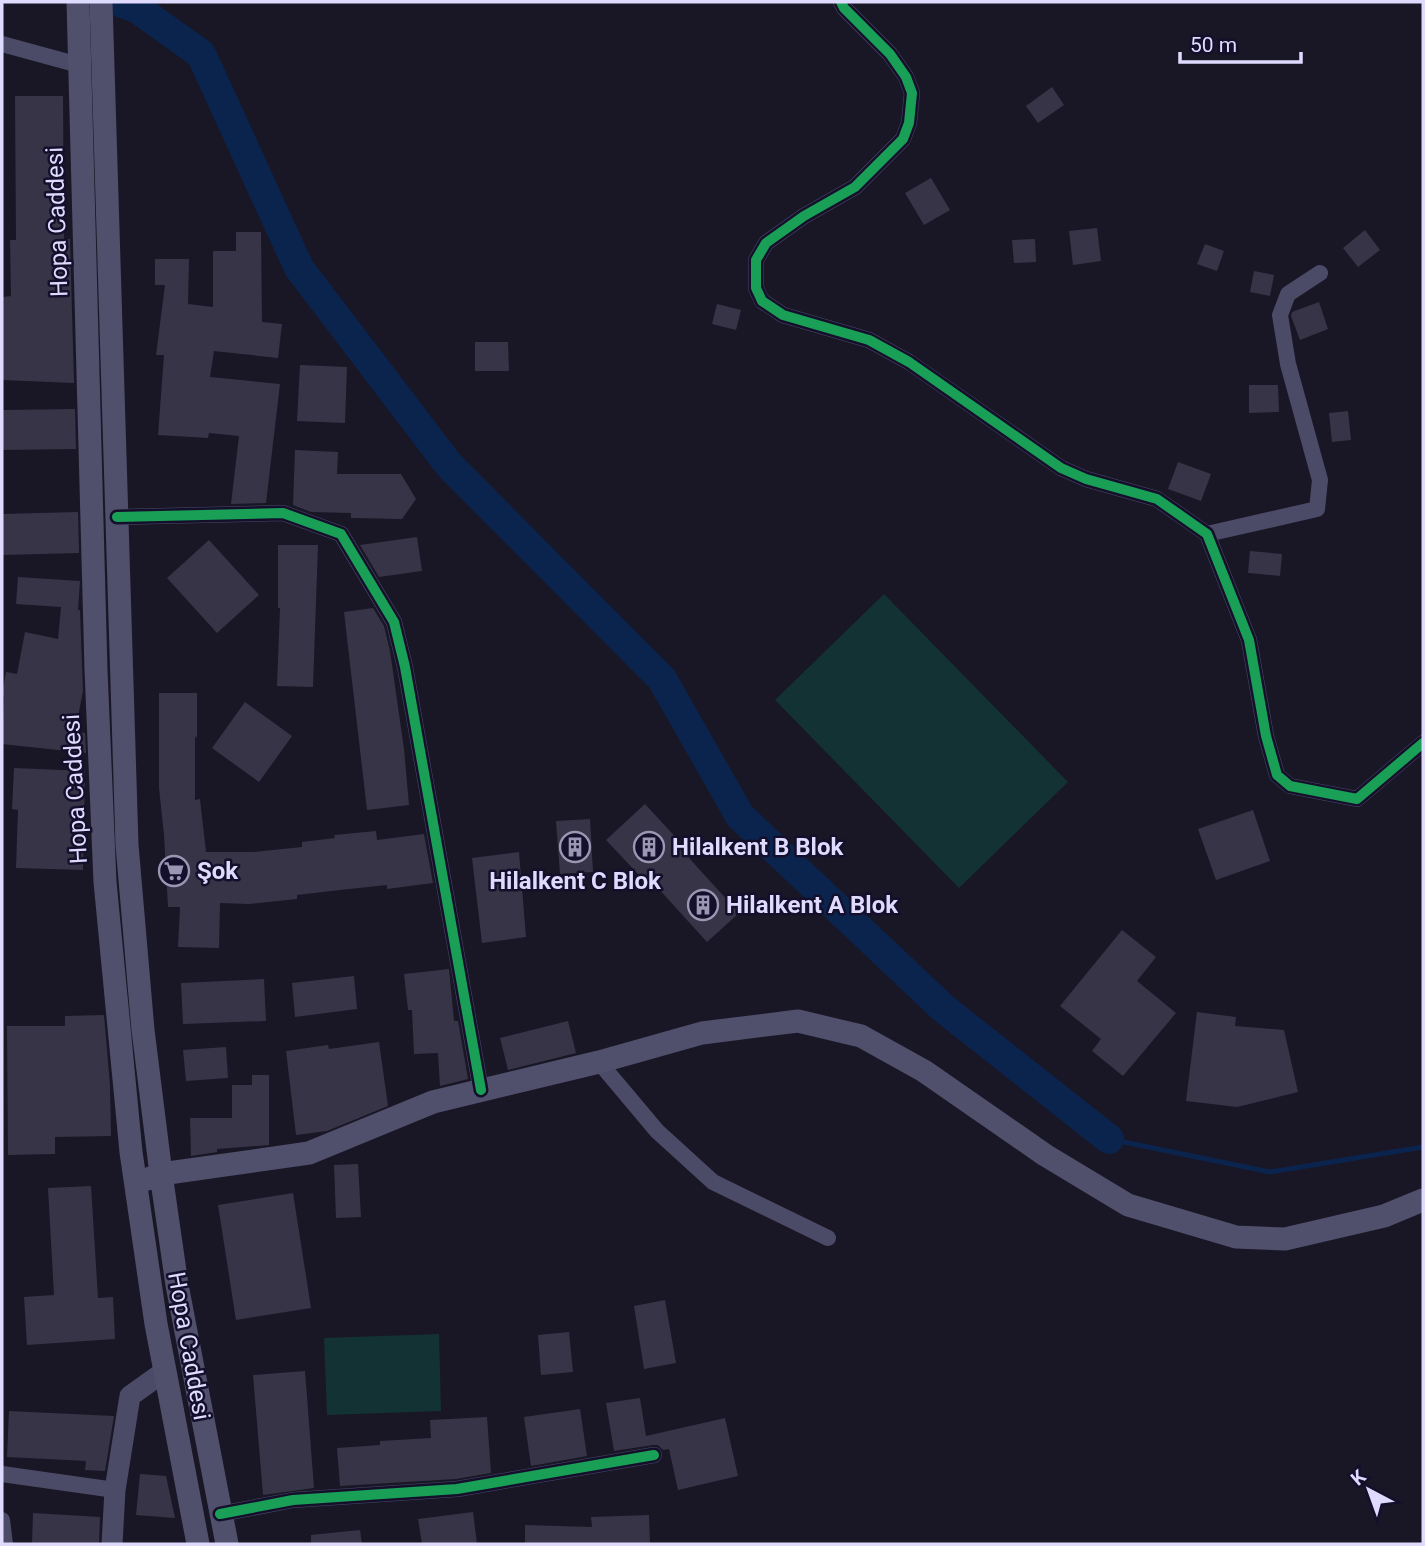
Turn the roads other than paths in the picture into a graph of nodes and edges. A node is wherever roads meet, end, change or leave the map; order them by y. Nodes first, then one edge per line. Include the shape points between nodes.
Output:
1 (101, 2) edge
2 (841, 2) edge
3 (78, 13) edge
4 (2, 44) edge
5 (79, 65) junction
6 (1320, 273) dead end
7 (117, 517) junction
8 (1208, 534) junction
9 (1423, 743) edge
10 (599, 1062) junction
11 (481, 1090) junction
12 (161, 1174) junction
13 (135, 1184) junction
14 (1423, 1200) edge
15 (828, 1238) dead end
16 (165, 1371) junction
17 (654, 1455) dead end
18 (2, 1474) edge
19 (115, 1490) junction
20 (220, 1514) junction
21 (2, 1520) edge
22 (5, 1544) edge
23 (112, 1544) edge
24 (198, 1544) edge
25 (227, 1544) edge

1 - 7 main road, Hopa Caddesi
2 - 8 street via 906,77 912,93 909,123 903,139 855,187 766,243 756,260 756,288 762,301 783,315 869,340 909,362 1061,468 1157,499
3 - 5 main road, Hopa Caddesi
4 - 5 street
5 - 13 main road, Hopa Caddesi via 104,869
6 - 8 street via 1288,293 1280,315 1288,364 1320,480 1317,509
7 - 11 street via 283,513 341,534 394,622
7 - 12 main road, Hopa Caddesi via 127,845
8 - 9 street via 1249,640 1277,775 1290,786 1357,799
10 - 11 main road
10 - 14 main road via 702,1033 798,1021 861,1037 924,1071 1045,1155 1129,1205 1236,1237 1285,1238 1384,1216
10 - 15 street via 657,1132 713,1182
11 - 12 main road via 433,1102 309,1153
12 - 13 main road
12 - 20 main road, Hopa Caddesi
13 - 16 main road, Hopa Caddesi
16 - 19 street via 130,1395
16 - 24 main road, Hopa Caddesi
17 - 20 street via 457,1489 293,1500
18 - 19 street
19 - 23 street
20 - 25 main road, Hopa Caddesi
21 - 22 street

